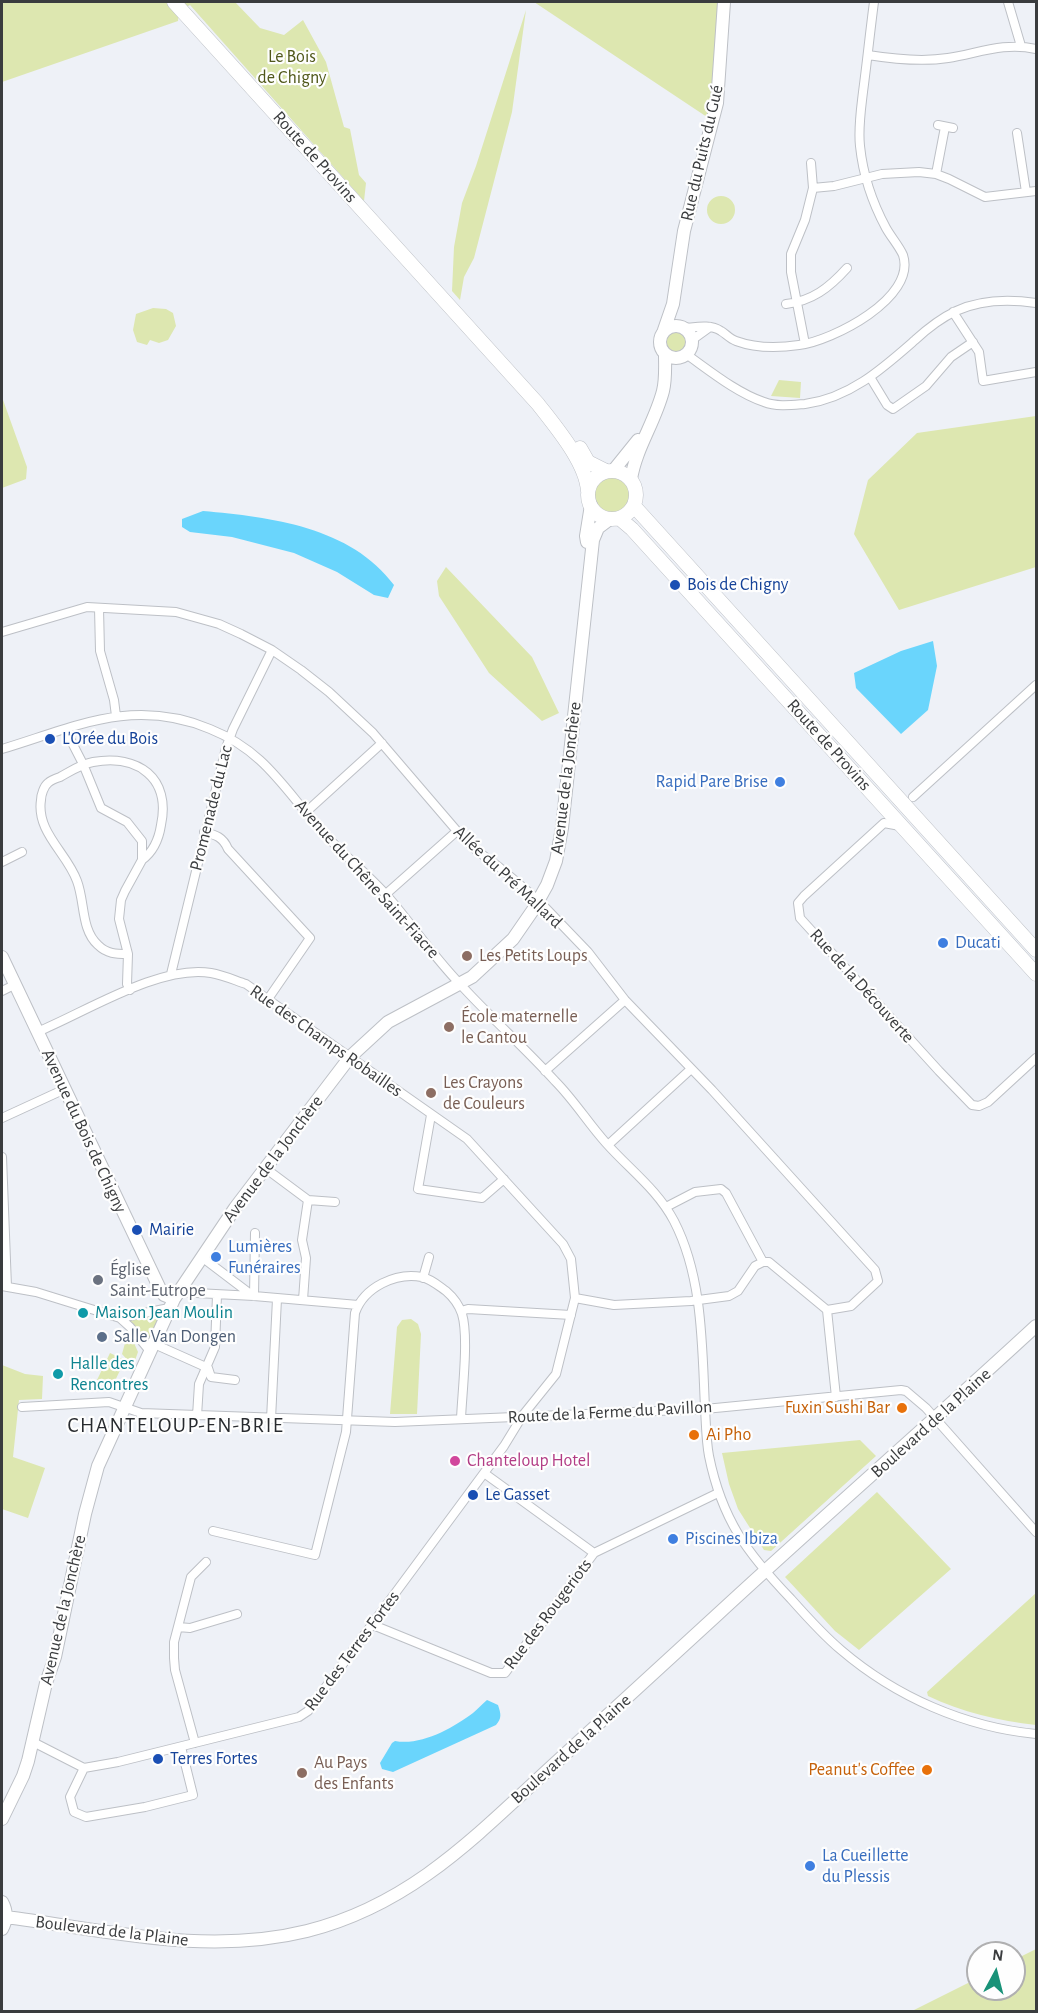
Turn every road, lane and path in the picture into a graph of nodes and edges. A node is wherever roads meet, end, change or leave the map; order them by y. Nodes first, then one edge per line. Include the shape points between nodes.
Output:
1 (174, 2) edge
2 (724, 2) edge
3 (874, 2) edge
4 (1008, 2) edge
5 (1021, 46) junction
6 (1036, 49) edge
7 (868, 55) junction
8 (945, 127) dead end
9 (1018, 133) dead end
10 (811, 163) dead end
11 (936, 174) junction
12 (865, 178) junction
13 (813, 188) junction
14 (1036, 190) edge
15 (1026, 192) junction
16 (408, 258) junction
17 (847, 268) dead end
18 (797, 303) junction
19 (1036, 303) edge
20 (673, 304) junction
21 (786, 304) dead end
22 (952, 312) junction
23 (683, 327) junction
24 (710, 327) junction
25 (664, 330) junction
26 (692, 340) junction
27 (973, 342) junction
28 (805, 344) junction
29 (665, 354) junction
30 (682, 356) junction
31 (1036, 372) edge
32 (665, 376) junction
33 (870, 377) junction
34 (651, 425) junction
35 (610, 471) junction
36 (631, 480) junction
37 (588, 491) junction
38 (591, 506) junction
39 (634, 506) junction
40 (614, 518) junction
41 (591, 561) junction
42 (99, 608) junction
43 (2, 632) edge
44 (272, 650) junction
45 (1036, 685) edge
46 (116, 716) junction
47 (65, 729) junction
48 (229, 738) junction
49 (382, 743) junction
50 (2, 749) edge
51 (83, 764) junction
52 (895, 794) junction
53 (913, 798) junction
54 (884, 804) junction
55 (306, 812) junction
56 (915, 817) junction
57 (884, 823) junction
58 (904, 826) junction
59 (457, 831) junction
60 (204, 832) junction
61 (22, 852) dead end
62 (142, 860) junction
63 (2, 862) edge
64 (386, 894) junction
65 (538, 900) junction
66 (1036, 950) edge
67 (128, 954) junction
68 (2, 957) edge
69 (171, 974) junction
70 (1036, 974) edge
71 (14, 985) junction
72 (460, 985) junction
73 (130, 990) junction
74 (2, 991) edge
75 (268, 999) junction
76 (625, 1000) junction
77 (37, 1032) junction
78 (350, 1057) junction
79 (1036, 1058) edge
80 (691, 1069) junction
81 (545, 1071) junction
82 (64, 1089) junction
83 (431, 1115) junction
84 (2, 1118) edge
85 (608, 1145) junction
86 (2, 1156) edge
87 (265, 1168) junction
88 (504, 1179) junction
89 (308, 1200) junction
90 (335, 1202) dead end
91 (666, 1207) junction
92 (255, 1233) dead end
93 (429, 1257) dead end
94 (202, 1258) junction
95 (763, 1262) junction
96 (423, 1278) junction
97 (4, 1286) edge
98 (217, 1295) junction
99 (254, 1296) junction
100 (575, 1298) junction
101 (277, 1299) junction
102 (173, 1300) junction
103 (303, 1300) junction
104 (697, 1300) junction
105 (358, 1305) junction
106 (827, 1310) junction
107 (461, 1311) junction
108 (572, 1314) junction
109 (120, 1318) junction
110 (1036, 1326) edge
111 (151, 1347) junction
112 (208, 1368) junction
113 (235, 1380) dead end
114 (836, 1396) junction
115 (22, 1407) dead end
116 (123, 1407) junction
117 (705, 1409) junction
118 (524, 1415) junction
119 (197, 1416) junction
120 (271, 1419) junction
121 (461, 1419) junction
122 (934, 1419) junction
123 (347, 1422) junction
124 (484, 1473) junction
125 (718, 1493) junction
126 (213, 1531) dead end
127 (1036, 1532) edge
128 (594, 1553) junction
129 (206, 1562) dead end
130 (766, 1572) junction
131 (237, 1614) dead end
132 (372, 1625) junction
133 (178, 1627) junction
134 (1036, 1734) edge
135 (33, 1742) junction
136 (195, 1743) junction
137 (181, 1747) junction
138 (84, 1768) junction
139 (2, 1818) edge
140 (2, 1902) edge
141 (4, 1923) edge

1 - 16 main road, Route de Provins
2 - 20 main road, Rue du Puits du Gué via 717,103 684,231
3 - 7 street
4 - 5 street
5 - 6 street
5 - 7 street via 931,60
7 - 12 street via 860,128
8 - 11 street
9 - 15 street
10 - 13 street
11 - 12 street via 901,172
11 - 15 street via 985,197
12 - 13 street
12 - 28 street via 884,225 903,255 902,276 870,315 840,333
13 - 18 street via 790,254
14 - 15 street
16 - 35 main road, Route de Provins via 547,400 588,462
16 - 37 main road, Route de Provins via 560,432 584,472
17 - 18 street via 833,284
18 - 21 street
18 - 28 street
19 - 22 street via 1010,299
20 - 23 main road, Rue du Puits du Gué
20 - 25 main road, Rue du Puits du Gué
22 - 27 street
22 - 33 street
23 - 24 street
23 - 25 main road
23 - 26 main road
24 - 26 street
24 - 28 street via 735,341 754,345
25 - 29 main road via 659,342
26 - 30 main road via 692,346
27 - 31 street via 979,352 979,382
27 - 33 street via 951,357 926,386 892,409
29 - 30 main road
29 - 32 main road
30 - 32 main road
30 - 33 street via 751,396 774,404 817,402 851,390
32 - 34 main road
34 - 35 main road
34 - 36 main road
35 - 36 main road via 620,472
35 - 37 main road via 595,478
36 - 39 main road via 636,493
37 - 38 main road
38 - 40 main road via 595,512
38 - 41 main road via 586,536
39 - 40 main road via 630,512
39 - 52 main road, Route de Provins
40 - 41 main road via 595,532
40 - 54 main road, Route de Provins via 632,529
41 - 65 main road, Avenue de la Jonchère via 562,828 556,861
42 - 43 street, Allée du Pré Mallard via 87,607
42 - 44 street, Allée du Pré Mallard via 190,614
42 - 46 street via 100,651
44 - 48 street, Promenade du Lac
44 - 49 street, Allée du Pré Mallard via 329,692
45 - 53 street
46 - 47 street, Avenue du Chêne Saint-Fiacre
46 - 48 street, Avenue du Chêne Saint-Fiacre via 174,717
47 - 50 street, Avenue du Chêne Saint-Fiacre
47 - 51 street
48 - 55 street, Avenue du Chêne Saint-Fiacre via 273,770
48 - 60 street, Promenade du Lac
49 - 55 street
49 - 59 street, Allée du Pré Mallard
51 - 62 street via 101,808 127,822 142,841
51 - 62 street via 107,760 131,764 148,771 160,787 164,811 159,834 149,855
51 - 67 street via 48,783 39,810 43,825 77,879 85,922 97,945 110,954
52 - 53 street
52 - 56 main road, Route de Provins
53 - 56 street
54 - 57 street
54 - 58 main road, Route de Provins
55 - 64 street, Avenue du Chêne Saint-Fiacre via 333,844
56 - 66 main road, Route de Provins
57 - 58 street
57 - 79 street, Rue de la Découverte via 801,899 800,918 972,1105 988,1102
58 - 70 main road, Route de Provins
59 - 64 street
59 - 65 street, Allée du Pré Mallard
60 - 69 street, Promenade du Lac
60 - 75 street via 225,841 228,849 310,938
61 - 63 street
62 - 67 street via 121,900 119,919
64 - 72 street, Avenue du Chêne Saint-Fiacre
65 - 72 main road, Avenue de la Jonchère via 513,939
65 - 76 street, Allée du Pré Mallard via 588,952
67 - 73 street
68 - 71 main road, Avenue du Bois de Chigny
69 - 73 street, Rue des Champs Robailles
69 - 75 street, Rue des Champs Robailles via 210,972 246,984
71 - 74 street
71 - 77 main road, Avenue du Bois de Chigny
72 - 78 main road, Avenue de la Jonchère via 388,1022
72 - 81 street, Avenue du Chêne Saint-Fiacre
73 - 77 street, Rue des Champs Robailles
75 - 78 street, Rue des Champs Robailles
76 - 80 street, Allée du Pré Mallard
76 - 81 street
77 - 82 main road, Avenue du Bois de Chigny
78 - 83 street, Rue des Champs Robailles
78 - 87 main road, Avenue de la Jonchère
80 - 85 street
80 - 106 street, Allée du Pré Mallard via 875,1270 878,1281 851,1306
81 - 85 street, Avenue du Chêne Saint-Fiacre
82 - 84 street
82 - 102 main road, Avenue du Bois de Chigny via 160,1289
83 - 88 street, Rue des Champs Robailles via 467,1138
83 - 88 street via 418,1189 482,1198
85 - 91 street, Avenue du Chêne Saint-Fiacre
86 - 97 street
87 - 89 street
87 - 94 main road, Avenue de la Jonchère
88 - 100 street, Rue des Champs Robailles via 563,1244 571,1259
89 - 90 street
89 - 103 street via 302,1240 306,1258
91 - 95 street via 695,1192 721,1189
91 - 104 street, Avenue du Chêne Saint-Fiacre via 688,1255
92 - 99 street
93 - 96 street
94 - 99 street
94 - 102 main road, Avenue de la Jonchère
95 - 104 street via 755,1266 738,1291
95 - 106 street via 769,1262
96 - 105 street via 400,1277 384,1282
96 - 107 street via 450,1295
97 - 109 street
98 - 99 street
98 - 102 street
98 - 112 street via 215,1347
99 - 101 street
100 - 104 street via 614,1305
100 - 108 street, Rue des Champs Robailles
101 - 103 street
101 - 120 street
102 - 109 street
102 - 111 main road, Avenue de la Jonchère
103 - 105 street
104 - 117 street, Avenue du Chêne Saint-Fiacre
105 - 123 street
106 - 114 street
107 - 108 street
107 - 121 street
108 - 118 street, Rue des Champs Robailles via 556,1374
109 - 111 street
110 - 122 main road, Boulevard de la Plaine
111 - 112 street
111 - 116 main road, Avenue de la Jonchère
112 - 113 street via 211,1377
112 - 119 street via 199,1384
114 - 117 street, Route de la Ferme du Pavillon
114 - 122 street, Route de la Ferme du Pavillon via 906,1391
115 - 116 street, Route de la Ferme du Pavillon via 109,1402
116 - 119 street, Route de la Ferme du Pavillon via 141,1413
116 - 135 main road, Avenue de la Jonchère via 98,1466 85,1514
117 - 118 street, Route de la Ferme du Pavillon
117 - 125 street, Avenue du Chêne Saint-Fiacre via 708,1452
118 - 121 street, Route de la Ferme du Pavillon
118 - 124 street, Rue des Terres Fortes
119 - 120 street, Route de la Ferme du Pavillon
120 - 123 street, Route de la Ferme du Pavillon
121 - 123 street, Route de la Ferme du Pavillon
122 - 127 street, Route de la Ferme du Pavillon
122 - 130 main road, Boulevard de la Plaine
123 - 126 street via 315,1555
124 - 128 street
124 - 132 street, Rue des Terres Fortes
125 - 128 street, Rue des Rougeriots
125 - 130 street, Avenue du Chêne Saint-Fiacre via 739,1538
128 - 132 street, Rue des Rougeriots via 502,1674
129 - 133 street via 191,1577
130 - 134 street, Avenue du Chêne Saint-Fiacre via 841,1650 896,1689 966,1720
130 - 141 main road, Boulevard de la Plaine via 457,1854 401,1893 373,1907 309,1931 228,1943 183,1942
131 - 133 street via 189,1628
132 - 136 street, Rue des Terres Fortes via 308,1711 299,1717
133 - 136 street via 174,1658
135 - 138 street
135 - 139 main road, Avenue de la Jonchère via 23,1776
136 - 137 street, Rue des Terres Fortes
137 - 138 street, Rue des Terres Fortes
137 - 138 street via 193,1795 145,1807 86,1818 74,1812 70,1797
140 - 141 main road via 6,1911

